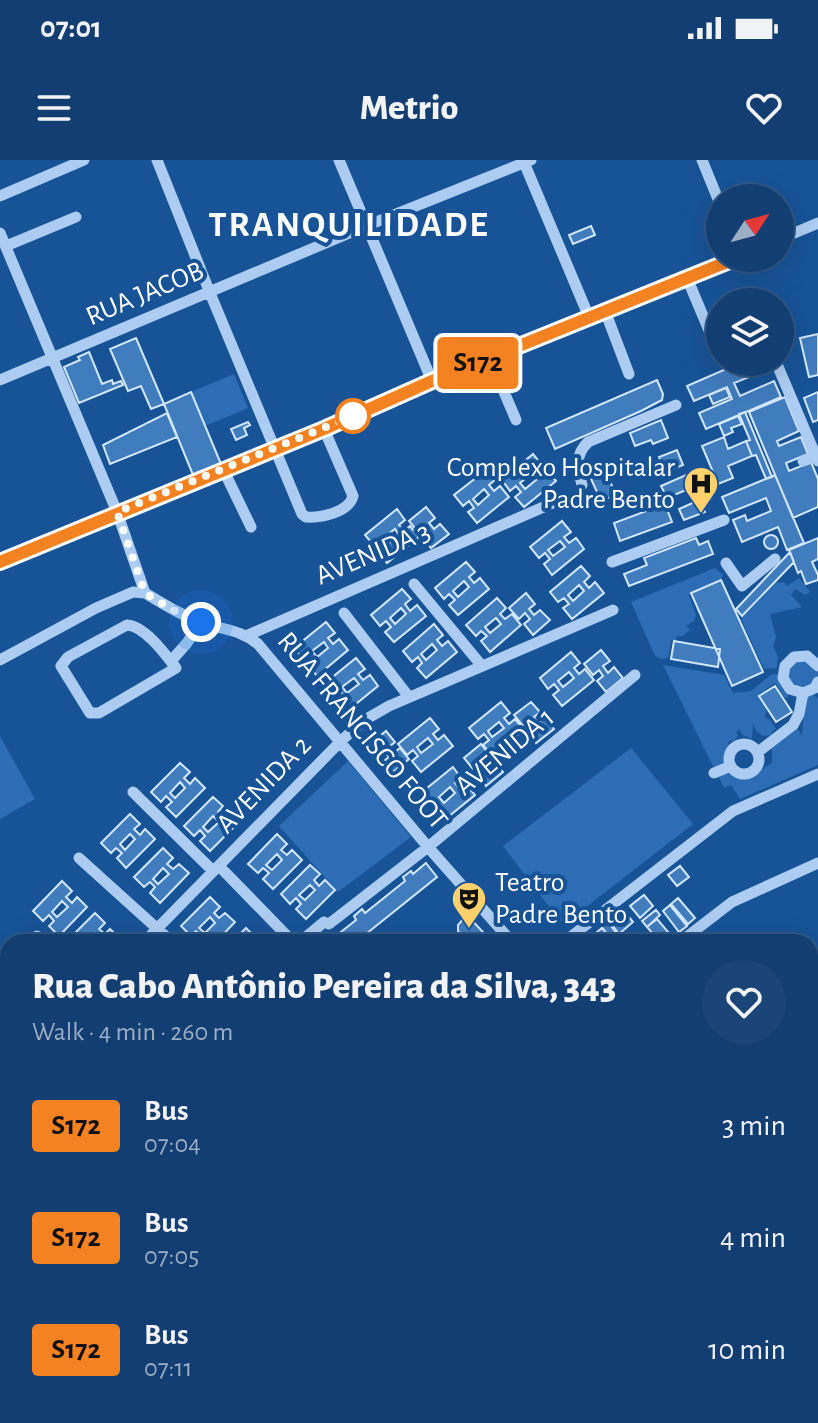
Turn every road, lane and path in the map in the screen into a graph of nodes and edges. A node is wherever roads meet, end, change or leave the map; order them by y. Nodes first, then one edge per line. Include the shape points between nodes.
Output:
1 (84, 160) edge
2 (157, 160) edge
3 (339, 160) edge
4 (702, 160) edge
5 (526, 161) edge
6 (712, 184) edge
7 (0, 196) edge
8 (76, 217) dead end
9 (818, 223) edge
10 (366, 226) junction
11 (0, 233) edge
12 (794, 233) edge
13 (6, 246) junction
14 (706, 270) edge
15 (687, 278) junction
16 (210, 293) junction
17 (605, 311) junction
18 (589, 317) junction
19 (706, 323) edge
20 (52, 359) junction
21 (490, 359) junction
22 (629, 374) dead end
23 (782, 376) edge
24 (0, 380) edge
25 (432, 381) junction
26 (676, 405) dead end
27 (516, 420) dead end
28 (324, 429) junction
29 (275, 448) junction
30 (817, 458) edge
31 (803, 461) dead end
32 (223, 469) junction
33 (582, 485) dead end
34 (562, 499) dead end
35 (117, 512) junction
36 (724, 520) dead end
37 (251, 527) dead end
38 (775, 559) dead end
39 (0, 562) edge
40 (612, 562) dead end
41 (726, 563) dead end
42 (414, 584) dead end
43 (145, 593) junction
44 (613, 610) dead end
45 (344, 613) dead end
46 (201, 622) junction
47 (248, 635) junction
48 (0, 660) edge
49 (171, 661) junction
50 (482, 666) junction
51 (818, 666) edge
52 (635, 675) dead end
53 (818, 682) edge
54 (803, 693) junction
55 (409, 697) junction
56 (341, 741) junction
57 (758, 752) junction
58 (731, 766) junction
59 (714, 773) dead end
60 (818, 774) edge
61 (133, 792) dead end
62 (428, 847) junction
63 (79, 858) dead end
64 (818, 863) edge
65 (216, 869) junction
66 (157, 929) junction
67 (152, 934) edge
68 (163, 934) edge
69 (285, 934) edge
70 (311, 934) edge
71 (505, 934) edge
72 (574, 934) edge
73 (690, 934) edge

1 - 7 street
2 - 16 street
3 - 10 street
4 - 6 street
5 - 10 street, RUA JACOB
5 - 18 street
8 - 13 street
9 - 12 street
10 - 16 street, RUA JACOB
10 - 25 street
11 - 13 street
13 - 20 street
14 - 15 street
15 - 17 street
15 - 19 street
16 - 20 street, RUA JACOB
16 - 29 street
17 - 18 street
17 - 22 street
18 - 21 street
20 - 24 street, RUA JACOB
20 - 35 street
21 - 25 street
21 - 27 street
23 - 30 street
25 - 28 street
26 - 33 street via 588,442 578,457
28 - 29 street
28 - 29 street via 353,496 348,507 312,518 302,514
29 - 32 street
30 - 31 street
32 - 35 street
32 - 37 street
34 - 47 street, AVENIDA 3
35 - 39 street
35 - 43 street
36 - 40 street
38 - 41 street via 742,586
42 - 50 street
43 - 46 street, RUA FRANCISCO FOOT
43 - 48 street via 133,592 96,608
44 - 50 street, AVENIDA 2
45 - 55 street
46 - 47 street, RUA FRANCISCO FOOT
46 - 49 street
47 - 56 street, RUA FRANCISCO FOOT
49 - 49 street via 137,627 127,625 61,666 94,714 176,668
50 - 55 street, AVENIDA 2
51 - 54 street via 807,656 794,657 785,666 783,678 790,689
52 - 62 street, AVENIDA 1
53 - 54 street
54 - 57 street via 793,725
55 - 56 street, AVENIDA 2 via 363,721
56 - 62 street, RUA FRANCISCO FOOT
56 - 65 street, AVENIDA 2
57 - 58 street via 755,770 737,773
57 - 58 street via 751,745 733,748
58 - 59 street
60 - 72 street via 733,811
61 - 65 street
62 - 70 street, AVENIDA 1
62 - 71 street, RUA FRANCISCO FOOT
63 - 66 street
64 - 73 street via 732,902
65 - 66 street, AVENIDA 2
65 - 69 street
66 - 67 street, AVENIDA 2
66 - 68 street

